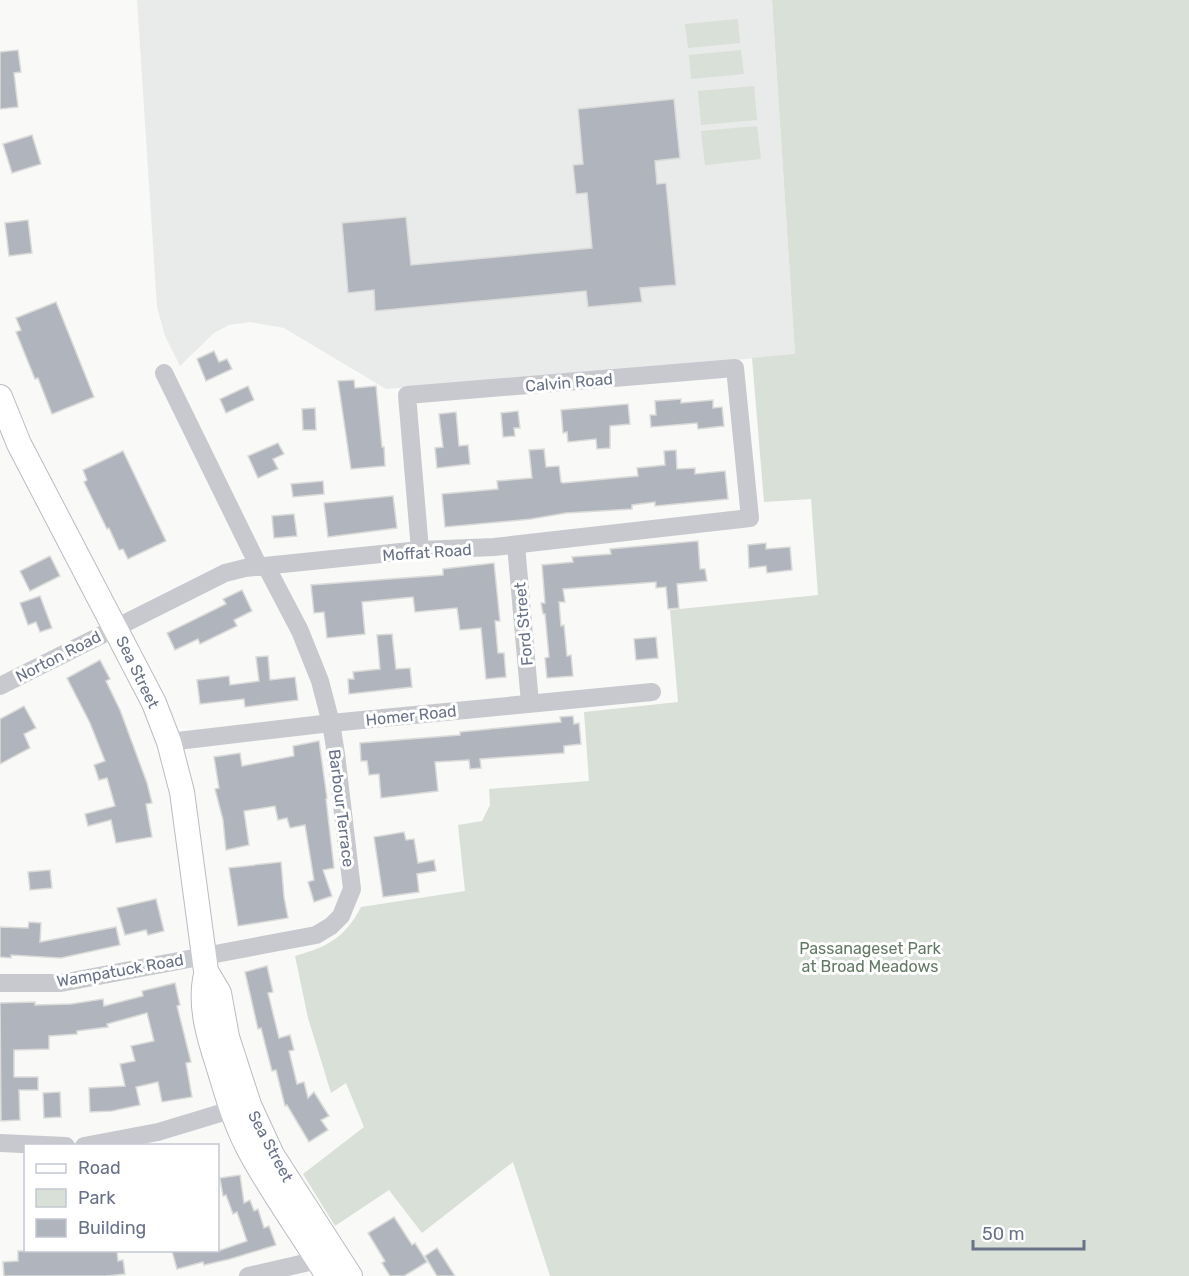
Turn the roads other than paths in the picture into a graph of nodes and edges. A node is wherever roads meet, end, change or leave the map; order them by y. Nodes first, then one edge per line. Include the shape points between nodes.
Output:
1 (164, 373) dead end
2 (0, 397) edge
3 (750, 518) joint
4 (516, 545) junction
5 (420, 550) junction
6 (262, 566) junction
7 (116, 627) junction
8 (0, 686) edge
9 (652, 692) dead end
10 (530, 703) junction
11 (332, 723) junction
12 (169, 742) junction
13 (205, 963) junction
14 (0, 983) edge
15 (240, 1108) junction
16 (0, 1143) edge
17 (24, 1144) edge
18 (95, 1144) edge
19 (326, 1262) edge
20 (248, 1276) edge
21 (350, 1276) edge

1 - 6 street, Barbour Terrace
2 - 7 main road, Sea Street via 19,444
3 - 4 street, Moffat Road
3 - 5 street, Calvin Road via 735,368 407,395
4 - 5 street, Moffat Road
4 - 10 street, Ford Street
5 - 6 street, Moffat Road
6 - 7 street, Moffat Road via 225,573
6 - 11 street, Barbour Terrace via 300,631
7 - 8 street, Norton Road
7 - 12 main road, Sea Street
9 - 10 street, Homer Road
10 - 11 street, Homer Road
11 - 12 street, Homer Road
11 - 13 street, Barbour Terrace via 352,889 341,916 316,934
12 - 13 main road, Sea Street via 182,792
13 - 14 street, Wampatuck Road via 61,983
13 - 15 main road, Sea Street via 202,995 213,1050
15 - 18 street via 158,1132
15 - 19 main road, Sea Street via 251,1154
16 - 17 street
19 - 20 street
19 - 21 main road, Sea Street

